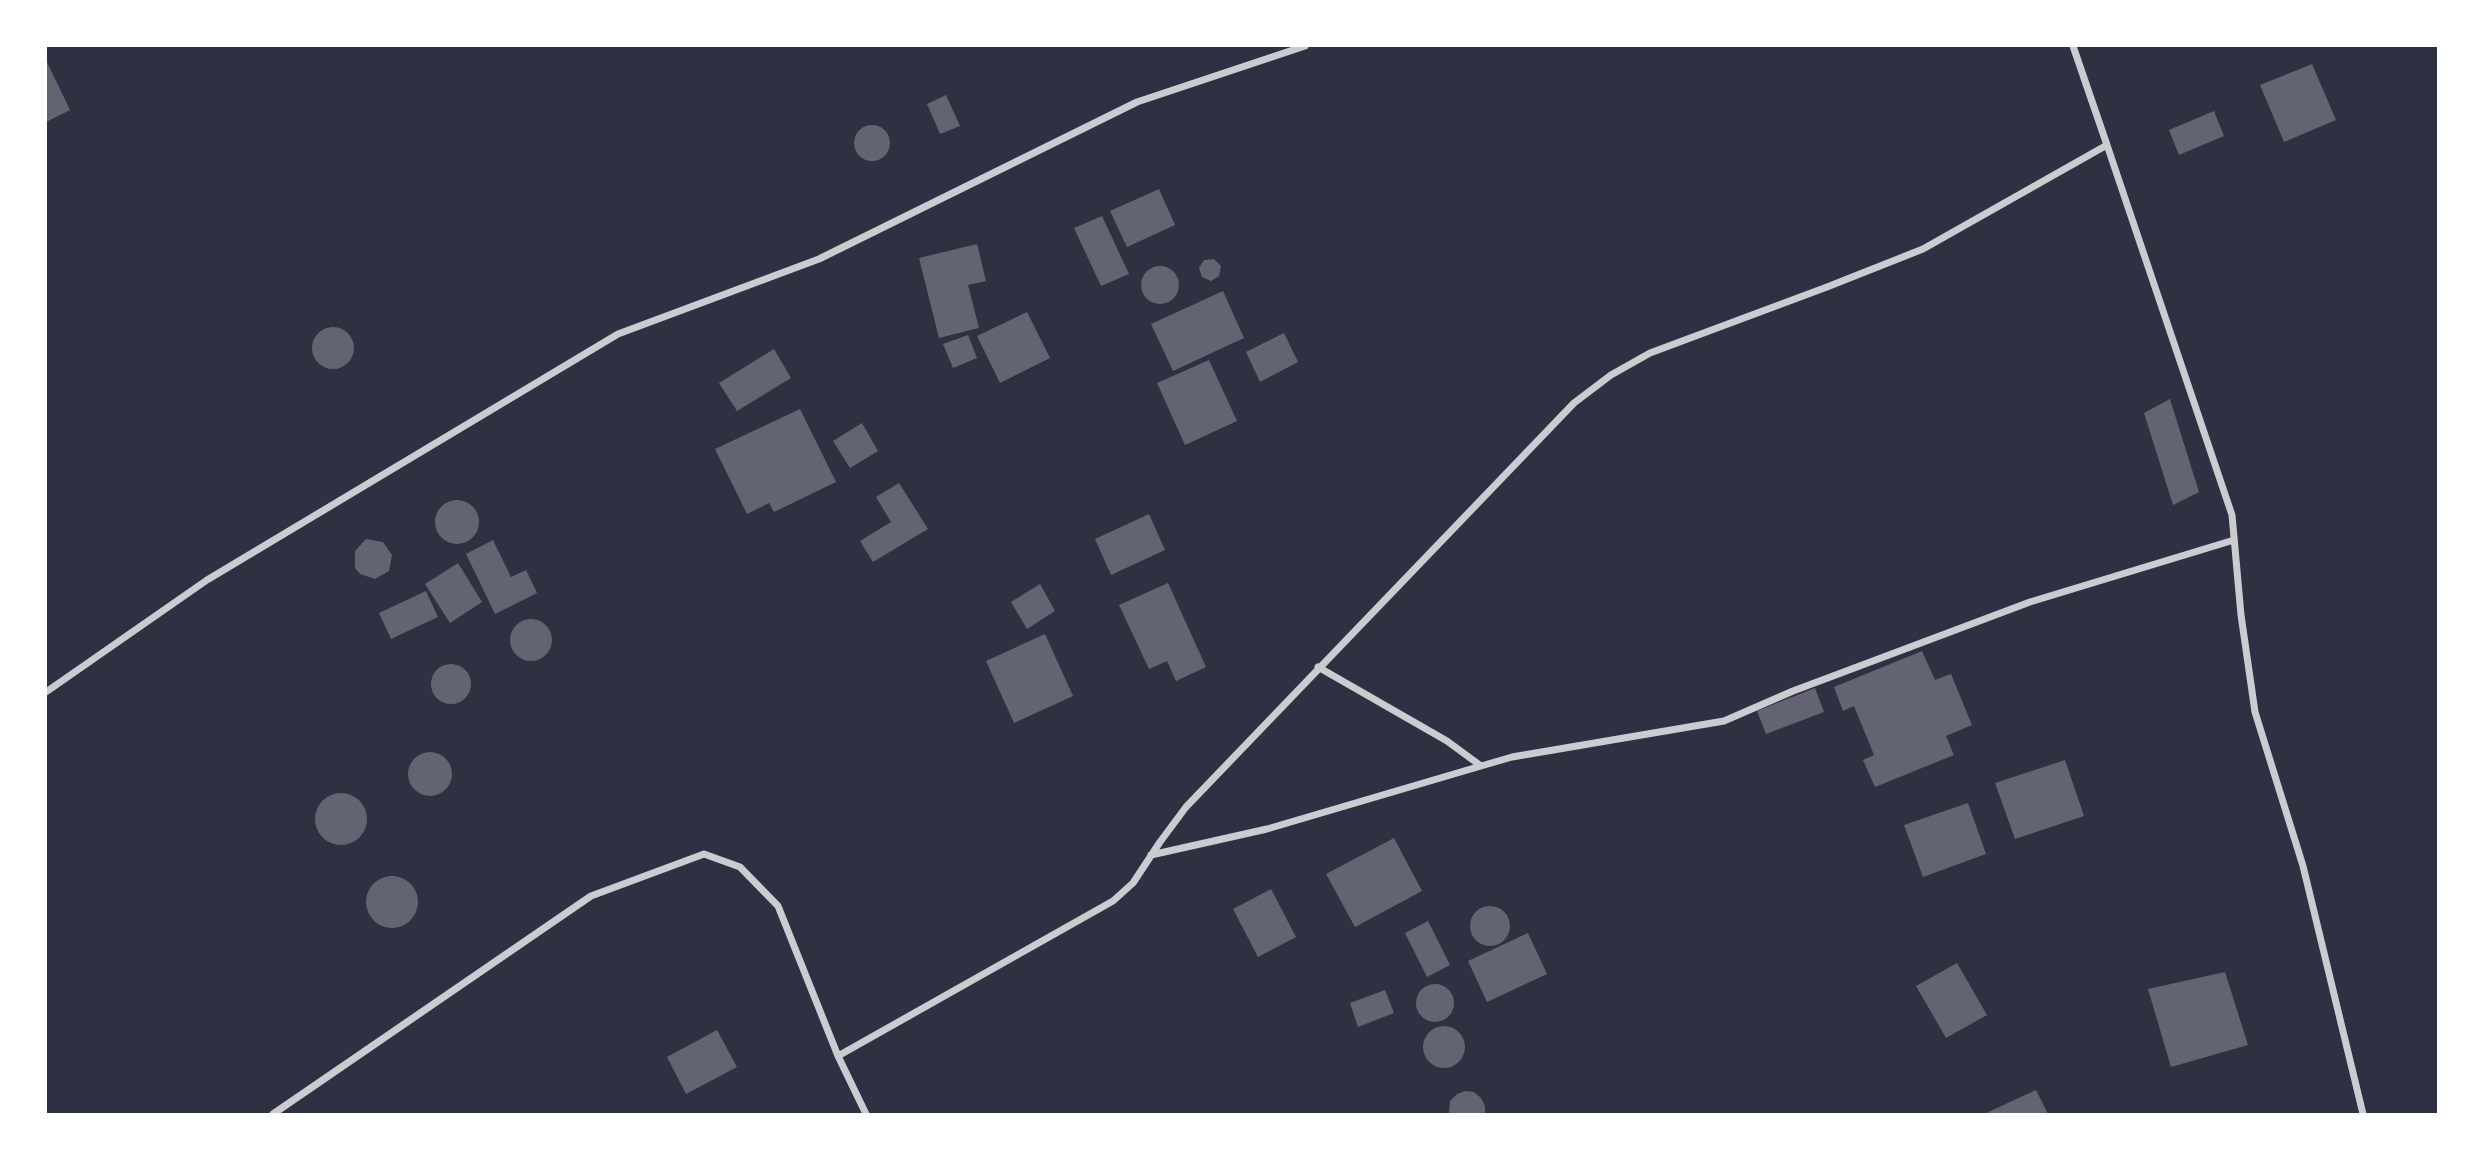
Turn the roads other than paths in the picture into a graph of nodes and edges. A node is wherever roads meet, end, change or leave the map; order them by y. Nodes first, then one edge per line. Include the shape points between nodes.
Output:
1 (1305, 46) edge
2 (2073, 46) edge
3 (2107, 145) junction
4 (2234, 540) junction
5 (1318, 667) junction
6 (46, 692) edge
7 (1480, 766) junction
8 (1151, 855) junction
9 (838, 1056) junction
10 (273, 1115) edge
11 (866, 1115) edge
12 (2364, 1115) edge

1 - 6 street via 1137,102 819,258 618,334 207,580
2 - 3 street
3 - 4 street via 2232,515
3 - 5 street via 1923,249 1650,353 1611,375 1574,403
4 - 7 street via 2030,602 1724,721
4 - 12 street via 2255,712 2303,866
5 - 7 street via 1447,741
5 - 8 street via 1185,807
7 - 8 street via 1267,829
8 - 9 street via 1133,883 1113,901
9 - 10 street via 778,906 740,867 704,855 590,896
9 - 11 street

